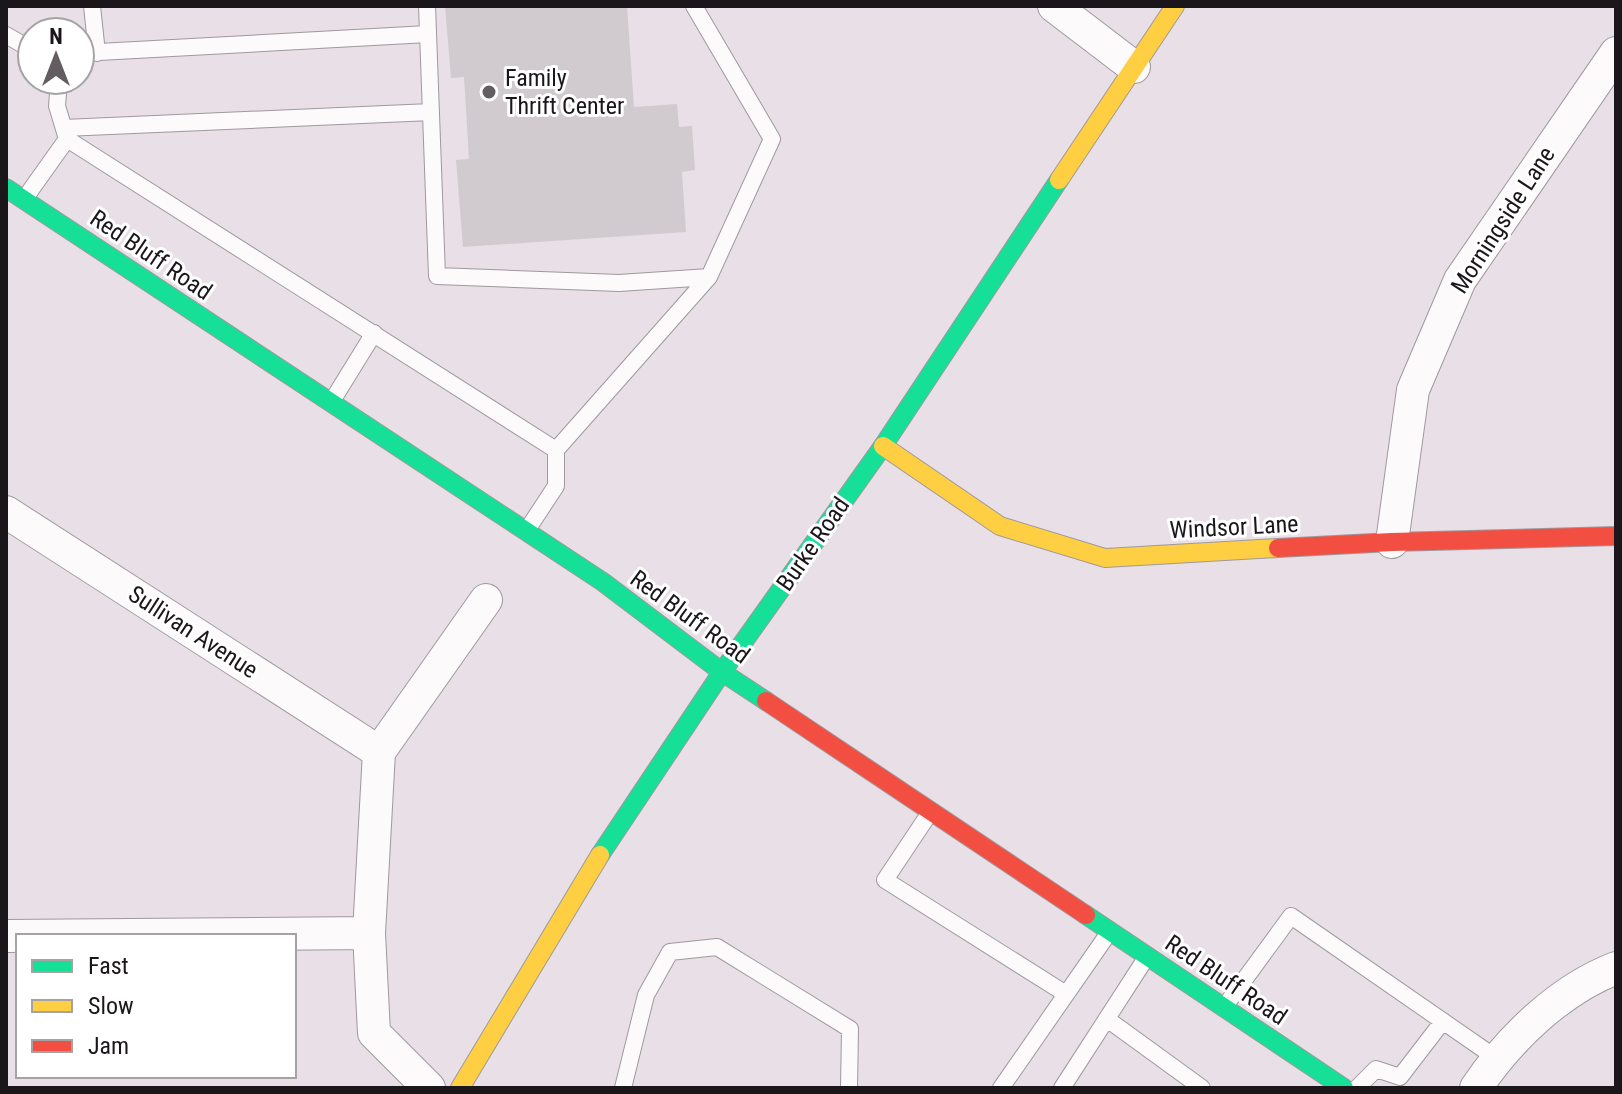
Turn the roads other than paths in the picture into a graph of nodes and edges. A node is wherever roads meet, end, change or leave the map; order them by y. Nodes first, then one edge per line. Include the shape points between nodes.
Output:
1 (427, 6) edge
2 (694, 6) edge
3 (1054, 6) edge
4 (1175, 6) edge
5 (428, 34) junction
6 (96, 53) edge
7 (1616, 53) edge
8 (1134, 67) junction
9 (58, 96) edge
10 (431, 112) junction
11 (65, 133) junction
12 (6, 188) edge
13 (24, 199) junction
14 (709, 277) junction
15 (374, 333) junction
16 (331, 403) junction
17 (883, 446) junction
18 (556, 450) junction
19 (6, 512) edge
20 (526, 532) junction
21 (1616, 536) edge
22 (1392, 542) junction
23 (486, 600) dead end
24 (722, 672) junction
25 (379, 752) junction
26 (931, 812) junction
27 (369, 933) junction
28 (1109, 933) junction
29 (248, 934) edge
30 (1147, 956) junction
31 (1616, 968) edge
32 (1066, 994) junction
33 (1224, 1007) junction
34 (1107, 1019) junction
35 (1443, 1021) junction
36 (1496, 1058) junction
37 (429, 1088) edge
38 (460, 1088) edge
39 (623, 1088) edge
40 (849, 1088) edge
41 (1001, 1088) edge
42 (1062, 1088) edge
43 (1202, 1088) edge
44 (1344, 1088) edge
45 (1357, 1088) edge
46 (1476, 1088) edge

1 - 5 lane
2 - 14 lane via 772,139
3 - 8 street
4 - 8 main road, Burke Road
5 - 6 lane
5 - 10 lane
7 - 22 street, Morningside Lane via 1460,280 1413,390
8 - 17 main road, Burke Road
9 - 11 lane
10 - 11 lane
10 - 14 lane via 437,276 619,283
11 - 13 lane
11 - 15 lane
12 - 13 main road, Red Bluff Road
13 - 16 main road, Red Bluff Road
14 - 18 lane
15 - 16 lane
15 - 18 lane
16 - 20 main road, Red Bluff Road
17 - 22 main road, Windsor Lane via 1000,526 1105,558
17 - 24 main road, Burke Road
18 - 20 lane via 556,486
19 - 25 street, Sullivan Avenue
20 - 24 main road, Red Bluff Road via 603,582
21 - 22 main road, Windsor Lane
23 - 25 street
24 - 26 main road, Red Bluff Road
24 - 38 main road, Burke Road via 584,879
25 - 27 street
26 - 28 main road, Red Bluff Road
26 - 32 lane via 885,880
27 - 29 street
27 - 37 street via 374,1033
28 - 30 main road, Red Bluff Road
28 - 32 lane
30 - 33 main road, Red Bluff Road
30 - 34 lane
31 - 36 street via 1549,1008
32 - 41 lane
33 - 35 lane via 1291,916
33 - 44 main road, Red Bluff Road
34 - 42 lane
34 - 43 lane
35 - 36 lane
35 - 45 lane via 1400,1077 1376,1069
36 - 46 street
39 - 40 lane via 646,995 670,952 717,947 850,1029

